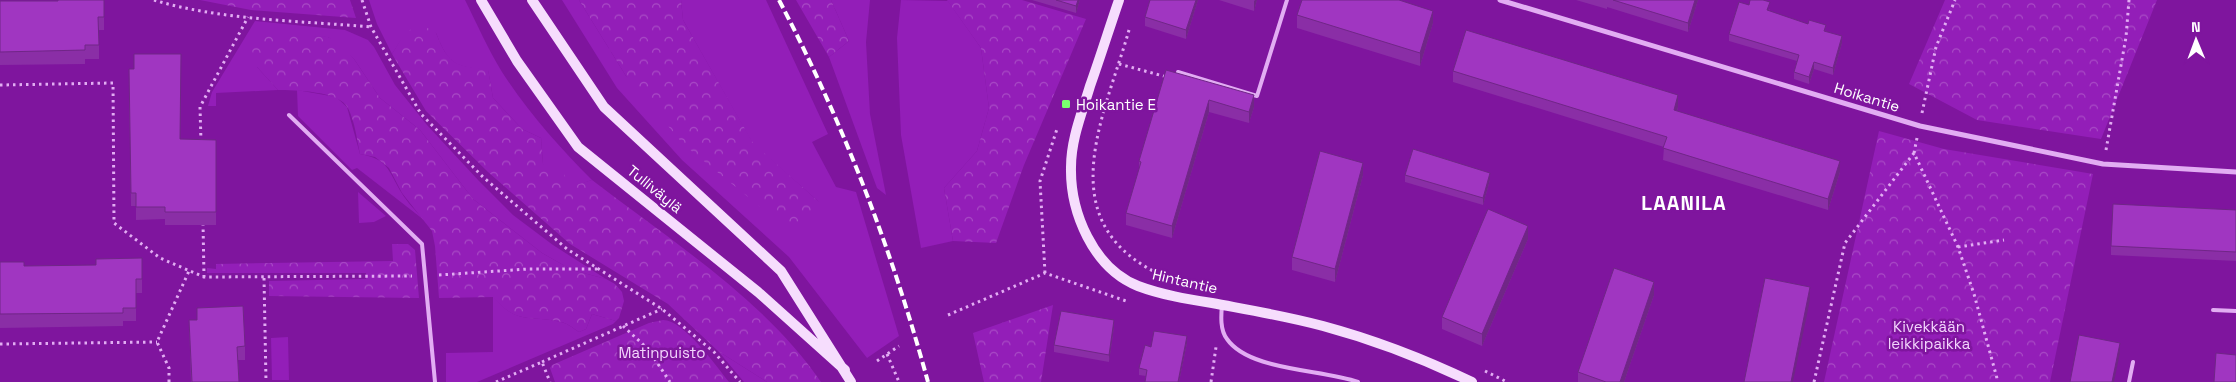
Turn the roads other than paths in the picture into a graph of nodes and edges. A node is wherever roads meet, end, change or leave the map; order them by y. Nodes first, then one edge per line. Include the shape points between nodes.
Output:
1 (481, 0) edge
2 (532, 0) edge
3 (1119, 0) edge
4 (1287, 0) edge
5 (1500, 0) edge
6 (1178, 72) edge
7 (289, 115) dead end
8 (2236, 172) edge
9 (1222, 305) junction
10 (2213, 310) dead end
11 (2236, 311) edge
12 (2133, 362) dead end
13 (846, 370) junction
14 (436, 382) edge
15 (851, 382) edge
16 (1358, 382) edge
17 (1472, 382) edge
18 (2129, 382) edge

1 - 13 main road, Tulliväylä via 517,61 578,147 758,292
2 - 13 main road, Tulliväylä via 604,107 781,271
3 - 9 main road, Hintantie via 1072,146 1072,189 1076,209 1084,232 1099,254 1136,285 1169,296
4 - 6 lane via 1258,96
5 - 8 street, Hoikantie via 1920,126 2103,164
7 - 14 lane via 422,244
9 - 16 lane via 1220,319 1226,338 1240,352 1266,364 1315,371
9 - 17 main road, Hintantie via 1307,322 1383,344
10 - 11 lane
12 - 18 lane
13 - 15 main road, Tulliväylä

